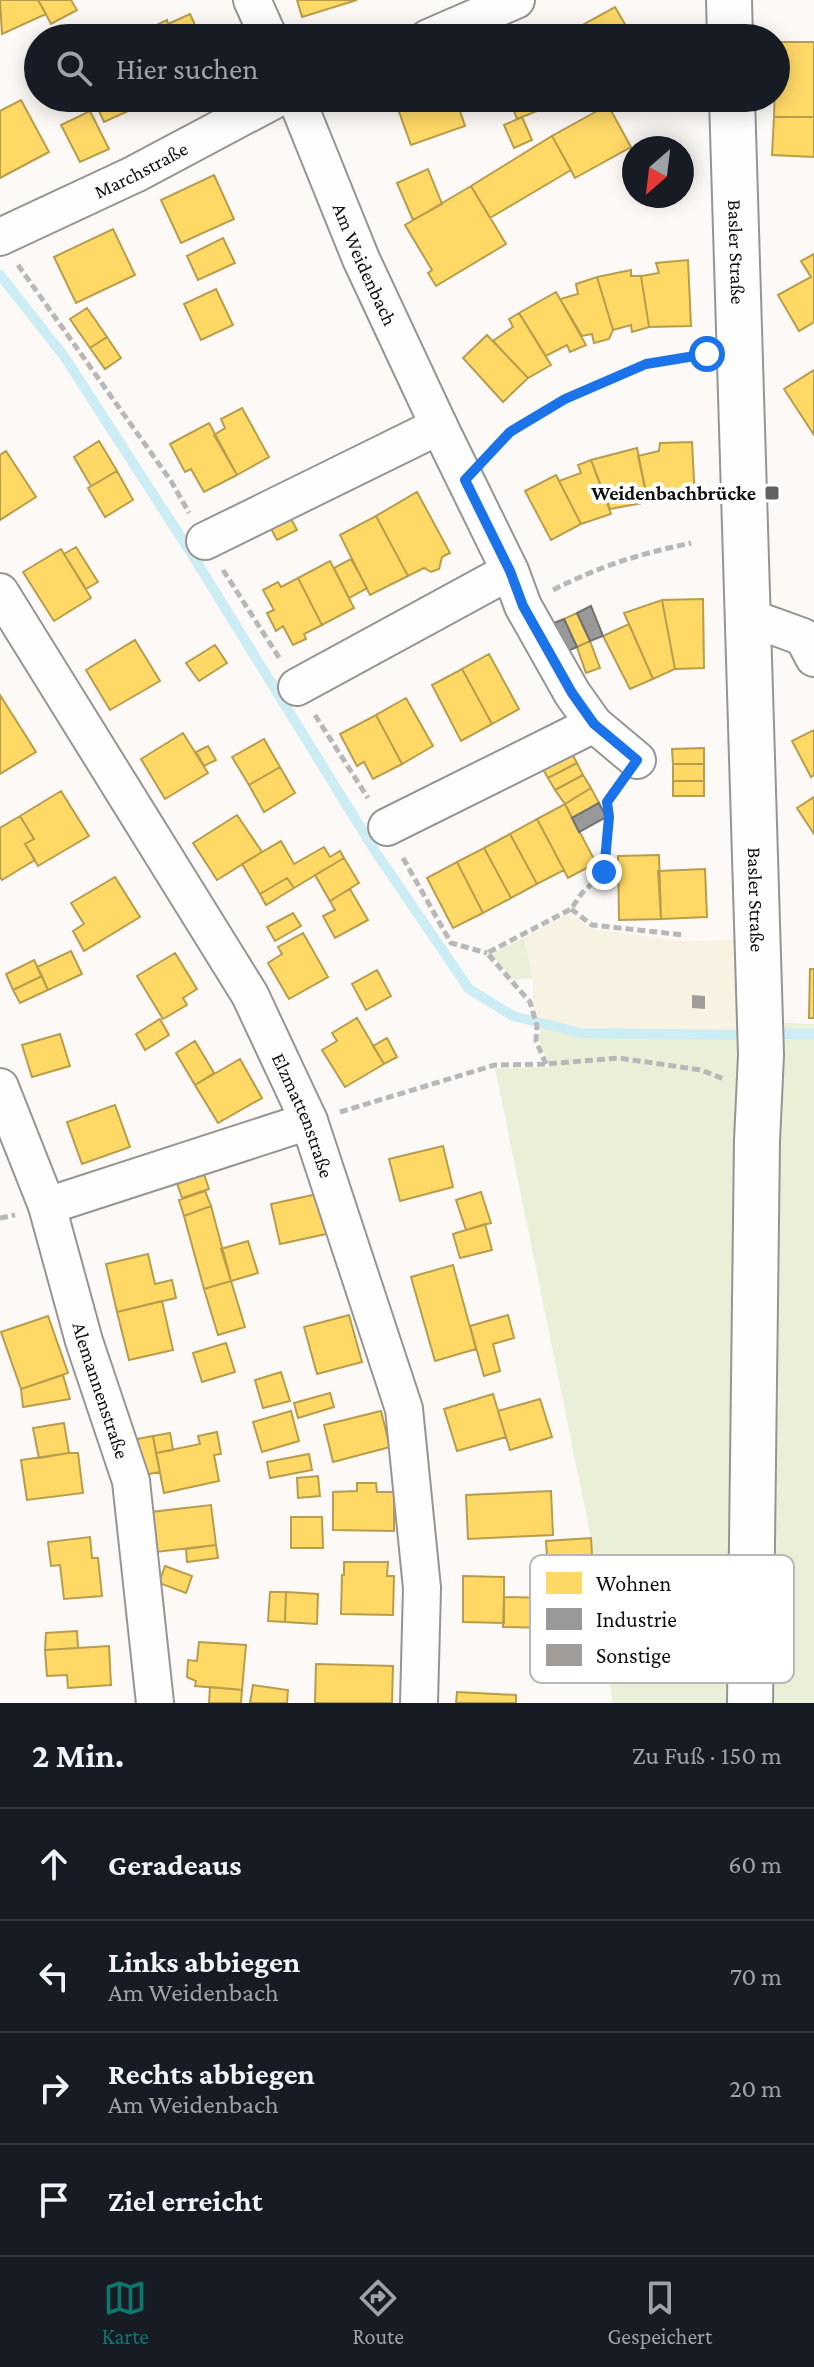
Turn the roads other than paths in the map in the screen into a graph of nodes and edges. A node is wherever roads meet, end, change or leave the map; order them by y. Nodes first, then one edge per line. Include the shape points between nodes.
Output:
1 (252, 0) edge
2 (516, 0) edge
3 (729, 0) edge
4 (263, 24) edge
5 (460, 24) edge
6 (730, 24) edge
7 (252, 112) edge
8 (302, 112) edge
9 (732, 112) edge
10 (9, 251) edge
11 (439, 426) junction
12 (205, 541) road end
13 (510, 571) junction
14 (0, 592) edge
15 (748, 617) junction
16 (814, 658) edge
17 (297, 687) road end
18 (594, 724) junction
19 (637, 760) road end
20 (387, 827) road end
21 (0, 1087) edge
22 (309, 1121) junction
23 (47, 1206) junction
24 (752, 1555) edge
25 (750, 1683) edge
26 (155, 1703) edge
27 (419, 1703) edge
28 (750, 1703) edge

1 - 4 street
2 - 5 street
3 - 6 street
7 - 10 street, Marchstraße via 135,174
8 - 11 street, Am Weidenbach via 361,259
9 - 15 street, Basler Straße
11 - 12 street
11 - 13 street, Am Weidenbach
13 - 17 street
13 - 18 street, Am Weidenbach via 523,606
14 - 22 street, Elzmattenstraße via 250,995
15 - 16 street via 803,637
15 - 24 street, Basler Straße via 761,1055
18 - 19 street, Am Weidenbach
18 - 20 street
21 - 23 street, Alemannenstraße
22 - 23 street
22 - 27 street, Elzmattenstraße via 404,1409 422,1588
23 - 26 street, Alemannenstraße via 84,1341 131,1481
25 - 28 street, Basler Straße

